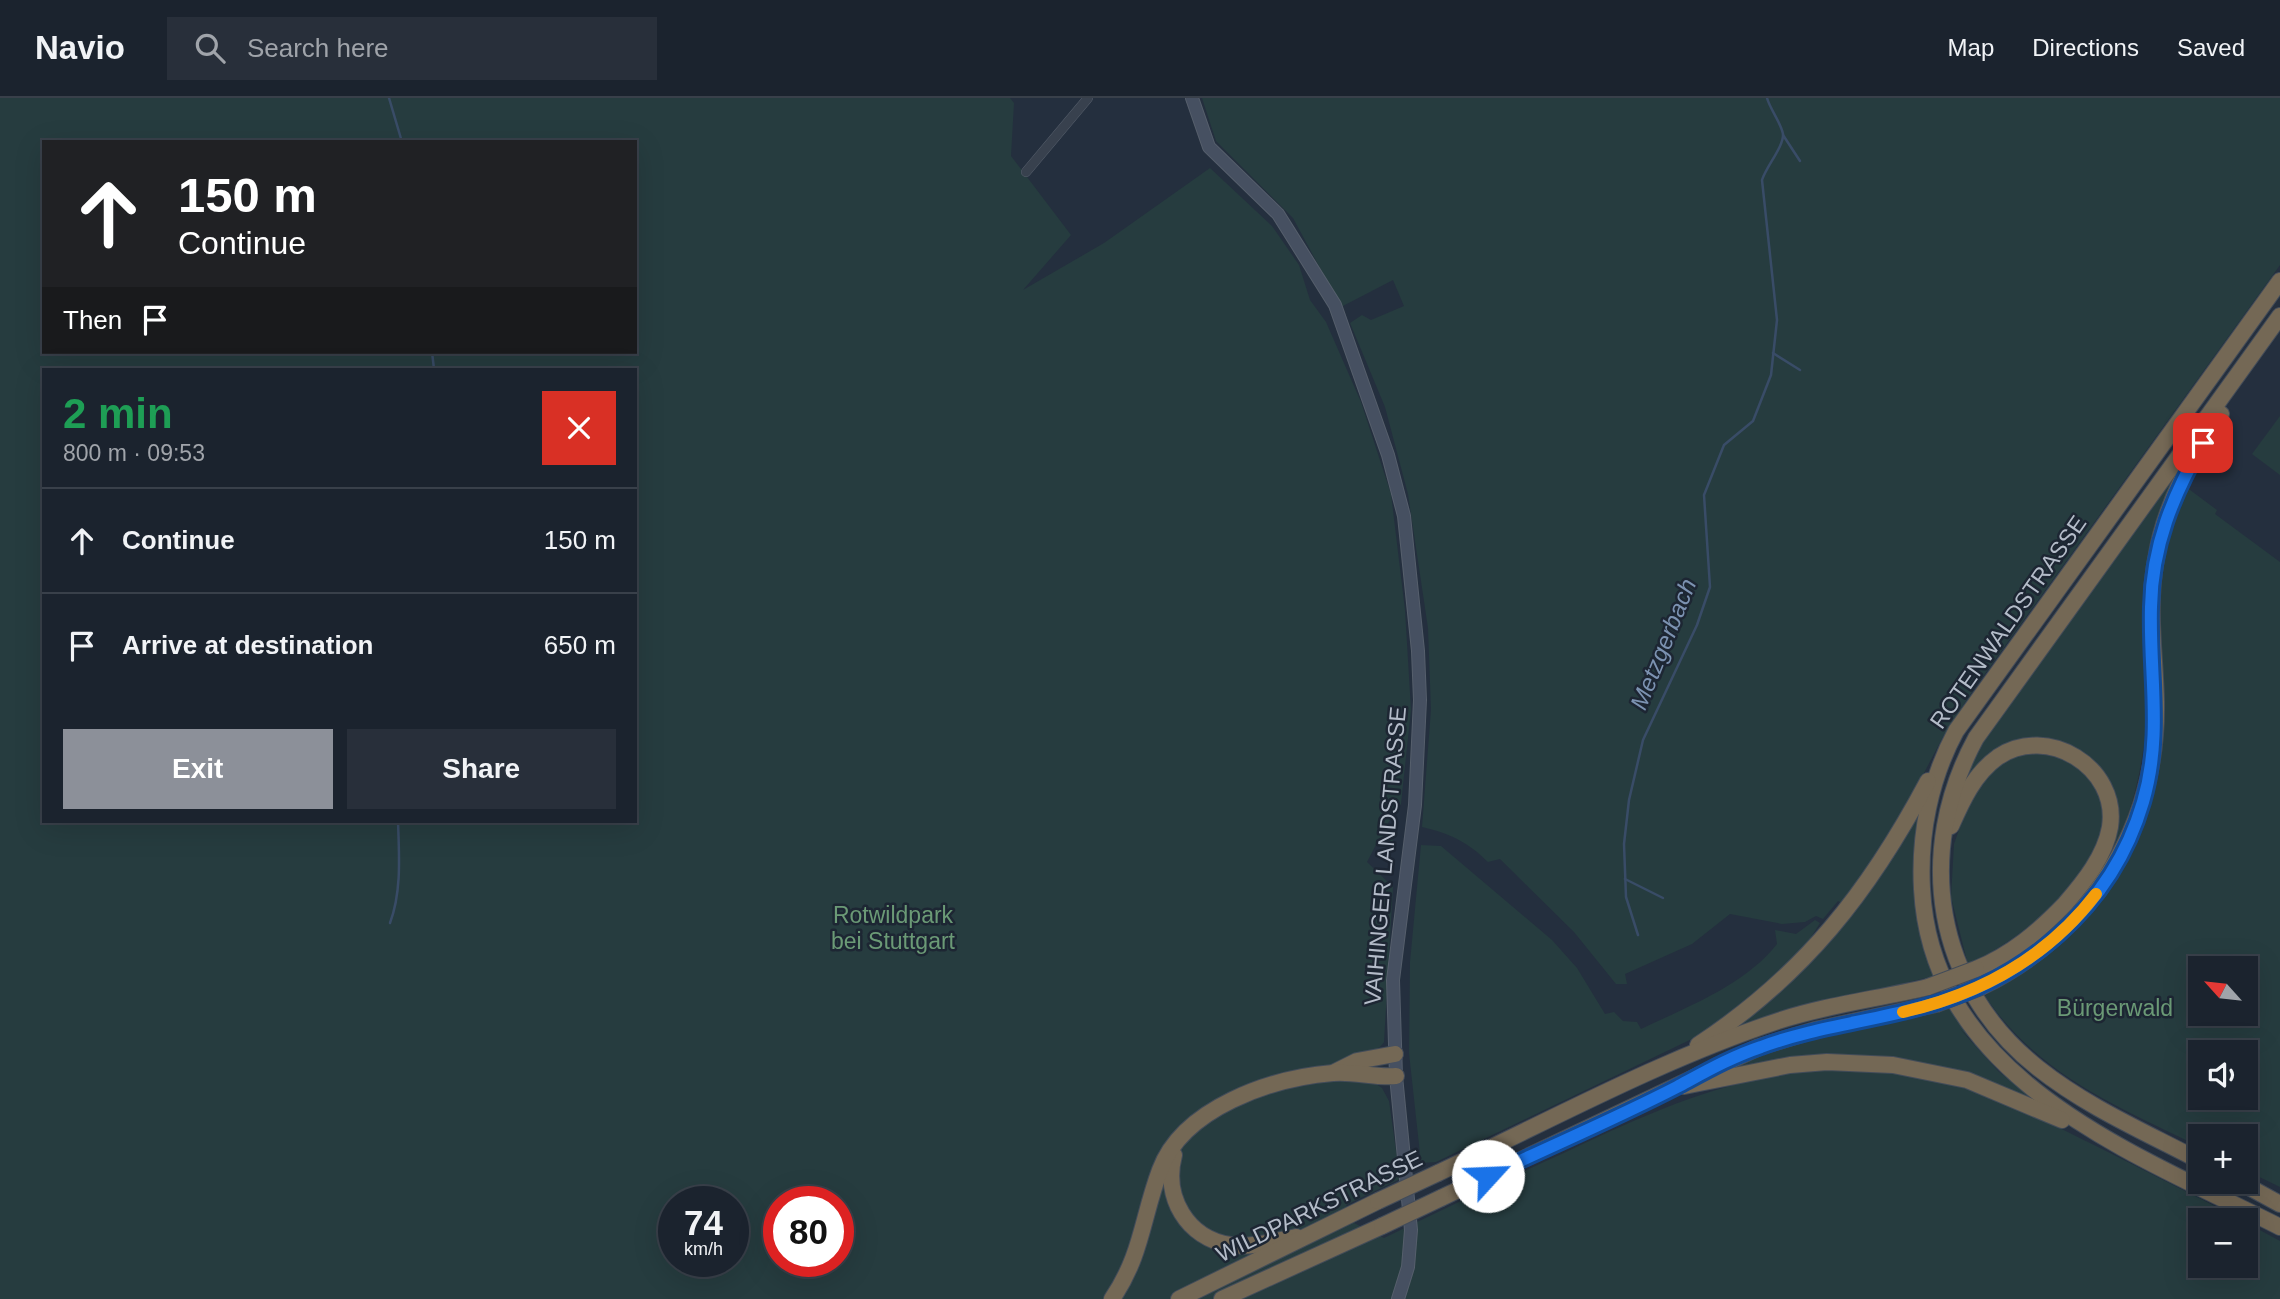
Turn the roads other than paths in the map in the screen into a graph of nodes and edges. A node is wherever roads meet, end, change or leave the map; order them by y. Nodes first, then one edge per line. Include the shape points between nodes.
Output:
1 (1087, 98) edge
2 (1192, 98) edge
3 (1026, 172) dead end
4 (2280, 281) edge
5 (2280, 316) edge
6 (2280, 323) edge
7 (2276, 337) edge
8 (1942, 759) junction
9 (1942, 845) junction
10 (1395, 1054) junction
11 (1670, 1064) junction
12 (1333, 1073) junction
13 (1396, 1076) junction
14 (1678, 1086) junction
15 (2103, 1135) junction
16 (1178, 1139) junction
17 (2188, 1155) edge
18 (2258, 1186) edge
19 (2258, 1191) edge
20 (2280, 1194) edge
21 (2280, 1203) edge
22 (2280, 1227) edge
23 (1312, 1233) junction
24 (1260, 1281) junction
25 (1112, 1299) edge
26 (1179, 1299) edge
27 (1222, 1299) edge
28 (1236, 1299) edge
29 (1398, 1299) edge

1 - 3 street
2 - 10 street, VAIHINGER LANDSTRASSE via 1209,147 1278,214 1335,305 1360,366 1399,491 1416,624 1420,701 1415,805 1393,981
4 - 8 highway, ROTENWALDSTRASSE via 1987,684
5 - 9 highway, ROTENWALDSTRASSE via 1976,738 1951,793
6 - 7 highway, WILDPARKSTRASSE
7 - 14 highway, WILDPARKSTRASSE, bridge via 2203,443 2162,530 2151,609 2155,736 2151,770 2129,840 2099,890 2059,936 1983,986 1936,1004 1796,1035 1735,1057
8 - 11 highway via 1882,862 1828,934 1766,995
8 - 15 highway, ROTENWALDSTRASSE via 1924,827 1921,878 1927,929 1941,975 1963,1017 2001,1063 2048,1101
9 - 11 highway, bridge via 1978,776 1997,758 2020,748 2046,746 2074,755 2090,768 2107,796 2110,818 2105,844 2078,888 2040,930 2015,948 1928,987 1782,1020
9 - 17 highway via 1941,890 1948,931 1967,983 1994,1026 2022,1055 2073,1093
10 - 12 highway via 1357,1061
10 - 13 street, VAIHINGER LANDSTRASSE
11 - 23 highway, WILDPARKSTRASSE, bridge
12 - 13 highway
12 - 16 highway via 1281,1084 1223,1105
13 - 29 street, VAIHINGER LANDSTRASSE via 1411,1230 1408,1268
14 - 15 highway via 1790,1065 1893,1065 1984,1086
14 - 24 highway, WILDPARKSTRASSE, bridge
15 - 22 highway
16 - 23 highway via 1171,1187 1181,1213 1199,1233 1240,1245
16 - 25 highway via 1161,1168 1139,1250
18 - 20 highway
19 - 21 highway
23 - 26 highway, WILDPARKSTRASSE
24 - 27 highway, WILDPARKSTRASSE
24 - 28 highway

